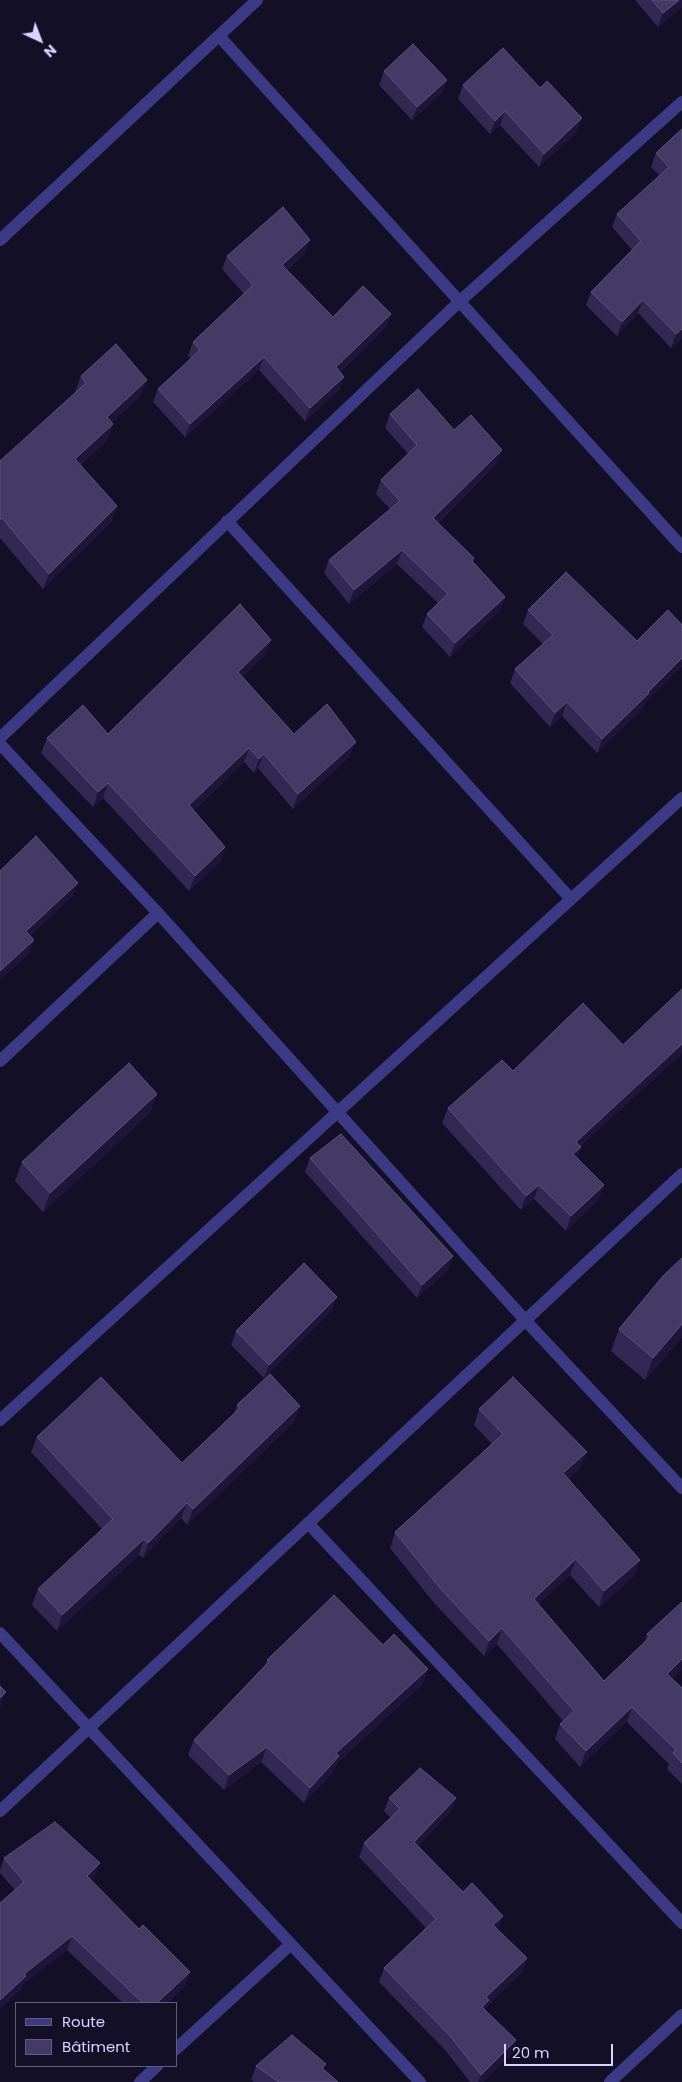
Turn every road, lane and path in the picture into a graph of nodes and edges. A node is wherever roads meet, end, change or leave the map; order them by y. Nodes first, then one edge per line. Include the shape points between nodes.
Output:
1 (257, 0) edge
2 (219, 36) junction
3 (682, 102) edge
4 (0, 240) edge
5 (459, 302) junction
6 (227, 521) junction
7 (682, 547) edge
8 (0, 738) edge
9 (0, 744) edge
10 (682, 798) edge
11 (570, 898) junction
12 (158, 913) junction
13 (0, 1062) edge
14 (337, 1111) junction
15 (682, 1174) edge
16 (525, 1320) junction
17 (0, 1420) edge
18 (682, 1488) edge
19 (308, 1523) junction
20 (0, 1634) edge
21 (89, 1728) junction
22 (0, 1811) edge
23 (682, 1922) edge
24 (291, 1944) junction
25 (682, 2015) edge
26 (178, 2046) edge
27 (156, 2067) edge
28 (140, 2082) edge
29 (420, 2082) edge
30 (610, 2082) edge

1 - 2 street
2 - 4 street
2 - 5 street
3 - 5 street
5 - 6 street
5 - 7 street
6 - 8 street
6 - 11 street
9 - 12 street
10 - 11 street
11 - 14 street
12 - 13 street
12 - 14 street
14 - 16 street
14 - 17 street
15 - 16 street
16 - 18 street
16 - 19 street
19 - 21 street
19 - 23 street
20 - 21 street
21 - 22 street
21 - 24 street
24 - 26 street
24 - 29 street
25 - 30 street
27 - 28 street

